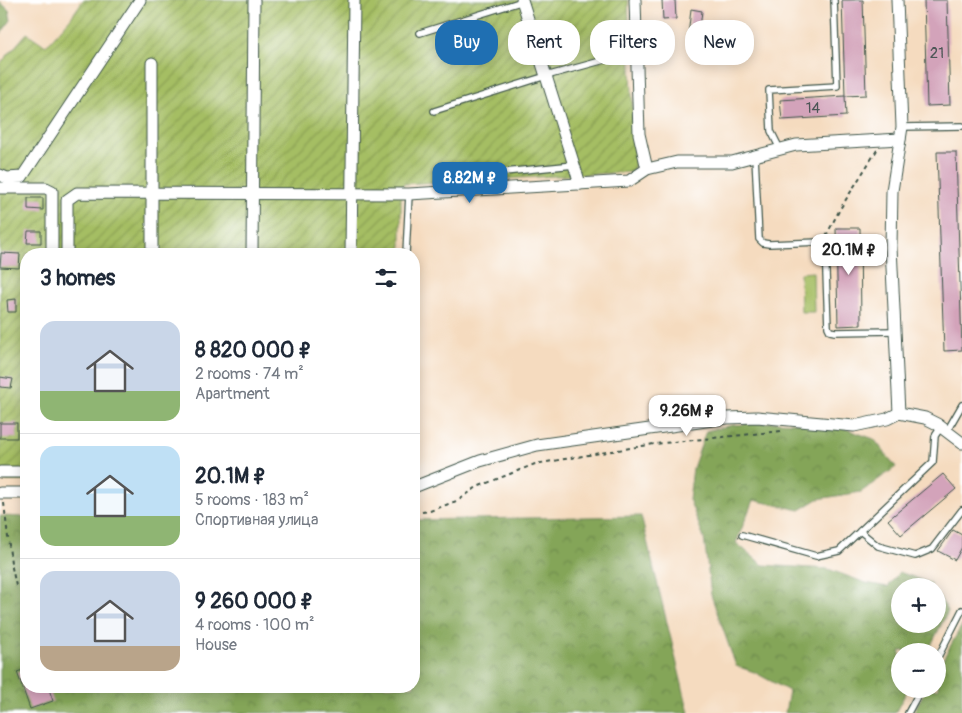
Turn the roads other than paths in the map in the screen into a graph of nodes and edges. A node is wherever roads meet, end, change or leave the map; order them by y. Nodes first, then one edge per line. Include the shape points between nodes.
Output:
1 (140, 0) edge
2 (254, 0) edge
3 (354, 0) edge
4 (523, 0) edge
5 (634, 0) edge
6 (834, 0) edge
7 (897, 0) edge
8 (420, 33) dead end
9 (152, 62) dead end
10 (590, 64) edge
11 (546, 76) junction
12 (434, 111) dead end
13 (962, 126) edge
14 (902, 127) junction
15 (900, 139) junction
16 (780, 149) junction
17 (755, 156) junction
18 (574, 165) junction
19 (647, 169) junction
20 (0, 175) edge
21 (456, 177) dead end
22 (580, 184) junction
23 (0, 188) edge
24 (152, 193) junction
25 (253, 194) junction
26 (352, 194) junction
27 (409, 194) junction
28 (52, 248) edge
29 (67, 248) edge
30 (152, 248) edge
31 (252, 248) edge
32 (351, 248) edge
33 (406, 248) edge
34 (895, 331) junction
35 (962, 405) edge
36 (899, 413) junction
37 (944, 429) junction
38 (962, 443) edge
39 (0, 472) edge
40 (20, 472) edge
41 (420, 485) edge
42 (2, 493) edge
43 (20, 493) edge
44 (962, 510) edge
45 (860, 531) junction
46 (742, 535) dead end
47 (962, 610) edge
48 (945, 643) edge
49 (916, 698) edge
50 (908, 713) edge

1 - 20 street via 22,177
2 - 25 street
3 - 26 street
4 - 8 lane
4 - 11 street
5 - 19 street via 639,134
6 - 16 lane via 837,86 770,90 771,131
7 - 14 street
9 - 24 street
10 - 11 lane
11 - 12 lane
11 - 18 street
13 - 14 lane
14 - 15 street
15 - 16 street via 796,145
15 - 34 street via 892,191
16 - 17 street
17 - 19 street via 732,162 677,162
17 - 34 lane via 759,239 769,244 823,243 826,248 830,331
18 - 21 lane
18 - 22 street
19 - 22 street via 629,181
22 - 27 street
23 - 28 street via 46,188 52,191
24 - 25 street
24 - 29 street via 77,193 67,200
24 - 30 street
25 - 26 street
25 - 31 street
26 - 27 street
26 - 32 street
27 - 33 lane
34 - 36 street
35 - 37 lane
36 - 37 street via 925,418
36 - 41 street via 854,426 757,417 727,418 538,445 480,461
37 - 38 street
37 - 45 lane via 935,436 933,462
39 - 40 street
42 - 43 street
44 - 45 lane via 932,549 915,556 878,546
45 - 46 lane via 839,551 816,556
47 - 48 lane
49 - 50 lane

